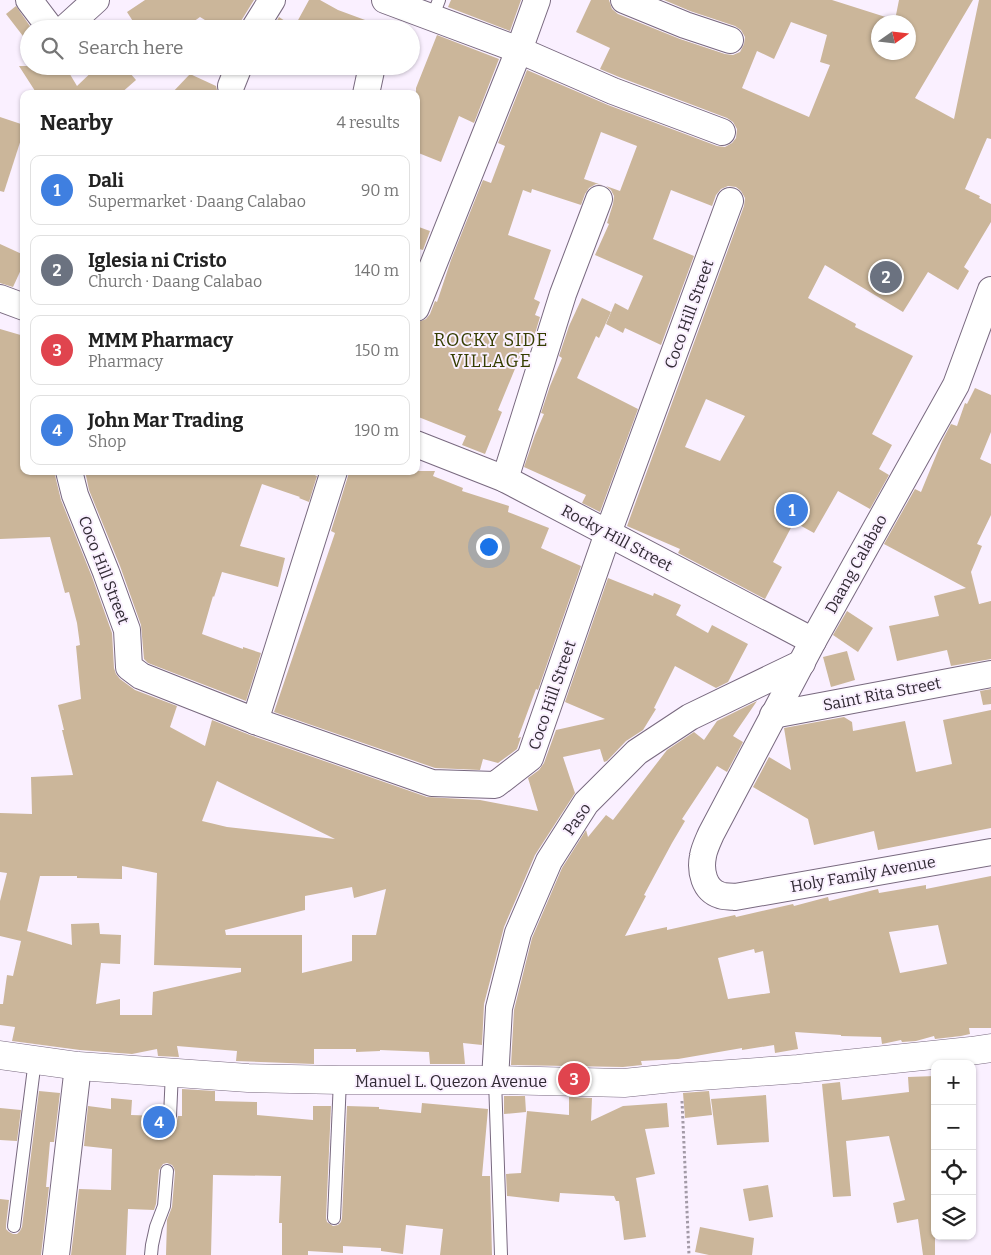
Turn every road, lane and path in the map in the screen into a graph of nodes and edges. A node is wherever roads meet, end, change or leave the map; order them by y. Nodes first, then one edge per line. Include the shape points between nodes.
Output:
1 (29, 0) edge
2 (96, 0) edge
3 (272, 0) edge
4 (385, 0) edge
5 (537, 0) edge
6 (624, 0) edge
7 (435, 9) edge
8 (44, 20) edge
9 (74, 20) edge
10 (260, 20) edge
11 (730, 40) dead end
12 (519, 50) junction
13 (370, 75) edge
14 (367, 90) edge
15 (722, 132) dead end
16 (599, 199) dead end
17 (730, 201) dead end
18 (991, 290) edge
19 (0, 298) edge
20 (420, 298) edge
21 (20, 306) edge
22 (420, 446) edge
23 (70, 475) edge
24 (333, 475) edge
25 (505, 479) junction
26 (608, 533) junction
27 (808, 652) junction
28 (991, 674) edge
29 (773, 715) junction
30 (255, 721) junction
31 (991, 852) edge
32 (735, 896) joint
33 (991, 1048) edge
34 (0, 1055) edge
35 (35, 1060) junction
36 (78, 1066) junction
37 (172, 1072) junction
38 (681, 1078) junction
39 (340, 1080) junction
40 (495, 1080) junction
41 (170, 1116) dead end
42 (167, 1171) dead end
43 (334, 1218) dead end
44 (14, 1226) dead end
45 (56, 1255) edge
46 (151, 1255) edge
47 (501, 1255) edge
48 (689, 1255) edge

1 - 8 street
2 - 9 street
3 - 10 street
4 - 7 street
5 - 12 street
6 - 11 street
7 - 12 street
12 - 15 street via 613,91
12 - 20 street
13 - 14 street
16 - 25 street via 563,294
17 - 26 street, Coco Hill Street
18 - 27 street, Daang Calabao via 956,385
19 - 21 street
22 - 25 street, Rocky Hill Street
23 - 30 street, Coco Hill Street via 127,630 129,667 141,676
24 - 30 street
25 - 26 street, Rocky Hill Street
26 - 27 street, Rocky Hill Street
26 - 30 street, Coco Hill Street via 530,758 495,785 432,783
27 - 29 street, Daang Calabao
27 - 40 street, Paso via 690,717 637,752 586,804 549,861 518,933 499,1008
28 - 29 street, Saint Rita Street
29 - 32 street, Daang Calabao via 703,855 702,869 710,890 721,896
31 - 32 street, Holy Family Avenue
33 - 38 main road, Manuel L. Quezon Avenue
34 - 35 main road, Manuel L. Quezon Avenue
35 - 36 main road, Manuel L. Quezon Avenue
35 - 44 lane
36 - 37 main road, Manuel L. Quezon Avenue
36 - 45 street
37 - 39 main road, Manuel L. Quezon Avenue
37 - 41 lane
38 - 40 main road, Manuel L. Quezon Avenue via 624,1083
38 - 48 path
39 - 40 main road, Manuel L. Quezon Avenue
39 - 43 lane
40 - 47 lane
42 - 46 lane via 164,1206

